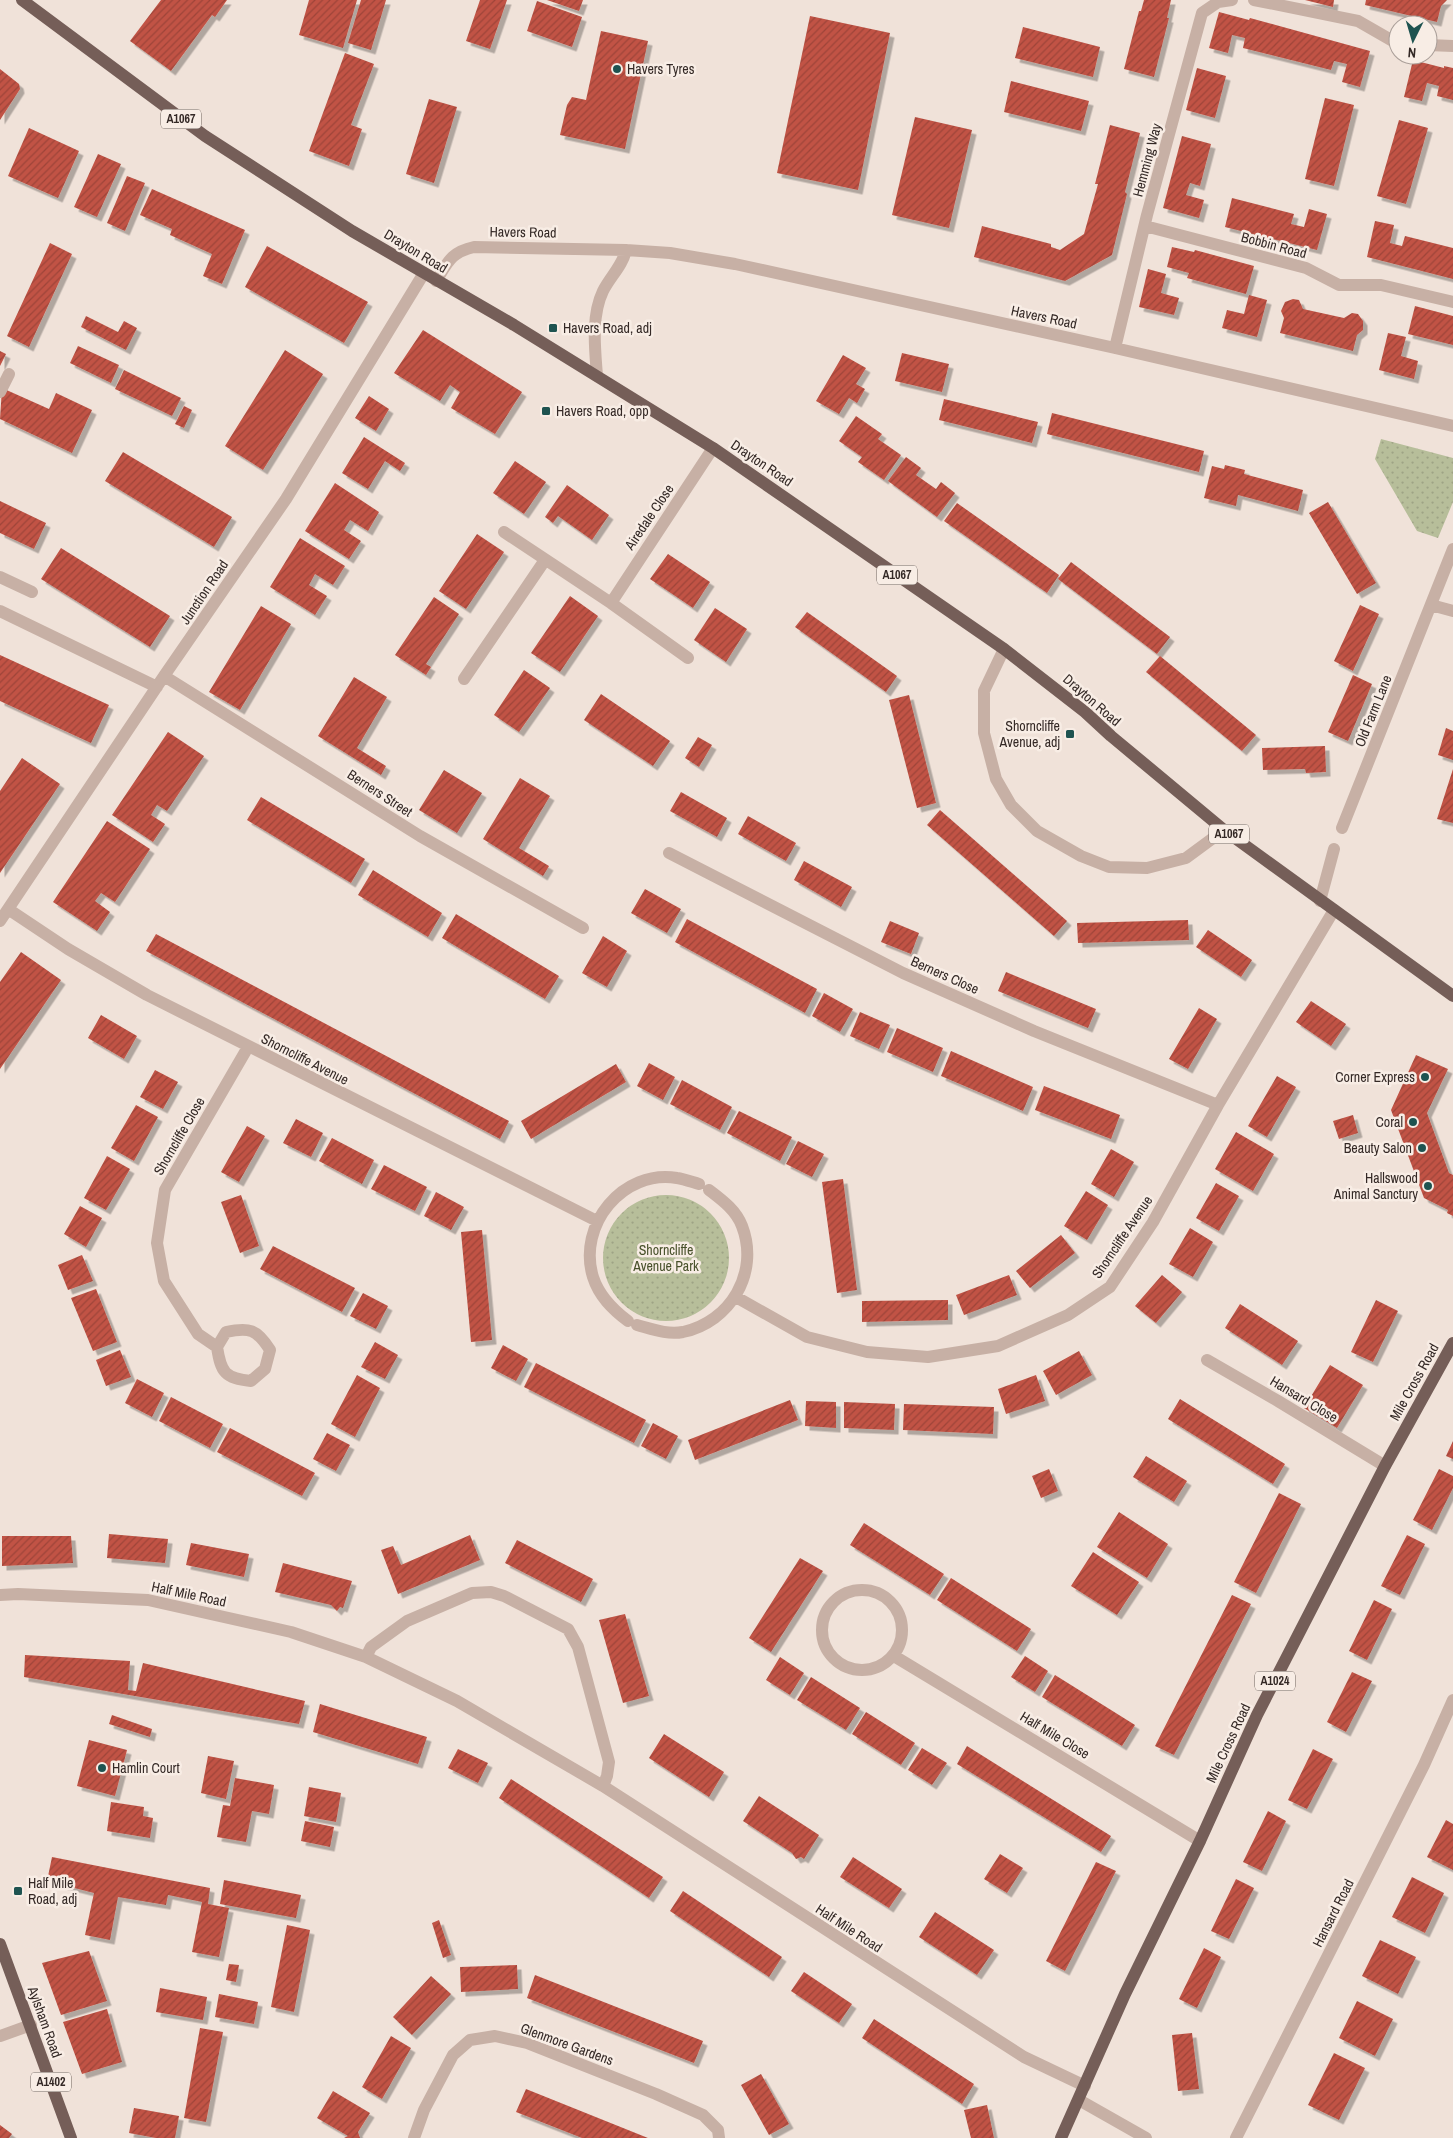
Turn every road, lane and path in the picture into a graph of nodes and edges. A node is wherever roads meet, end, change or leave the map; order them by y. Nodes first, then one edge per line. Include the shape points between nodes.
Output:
1 (22, 0) edge
2 (1232, 0) edge
3 (1254, 0) edge
4 (1388, 38) edge
5 (1438, 45) edge
6 (1453, 46) edge
7 (1145, 226) junction
8 (626, 250) junction
9 (424, 273) junction
10 (436, 281) junction
11 (1453, 302) edge
12 (1115, 348) junction
13 (9, 374) dead end
14 (597, 376) junction
15 (0, 392) edge
16 (1453, 426) edge
17 (713, 448) junction
18 (504, 532) dead end
19 (1453, 549) edge
20 (545, 560) junction
21 (0, 577) edge
22 (32, 592) dead end
23 (610, 603) junction
24 (1431, 605) junction
25 (1453, 610) edge
26 (0, 611) edge
27 (1004, 649) junction
28 (688, 658) dead end
29 (164, 676) junction
30 (464, 679) dead end
31 (157, 687) junction
32 (1342, 828) dead end
33 (1224, 830) junction
34 (1334, 850) dead end
35 (669, 853) dead end
36 (1320, 901) junction
37 (8, 909) junction
38 (1334, 910) junction
39 (0, 921) edge
40 (583, 928) dead end
41 (1453, 996) edge
42 (248, 1047) junction
43 (1218, 1105) junction
44 (597, 1221) junction
45 (736, 1298) junction
46 (1453, 1342) edge
47 (217, 1347) junction
48 (1207, 1360) dead end
49 (1385, 1466) junction
50 (0, 1595) edge
51 (894, 1656) junction
52 (366, 1657) junction
53 (1453, 1700) edge
54 (603, 1786) junction
55 (1200, 1841) junction
56 (0, 1944) edge
57 (30, 2026) junction
58 (0, 2036) edge
59 (1085, 2086) junction
60 (1079, 2100) junction
61 (71, 2138) edge
62 (414, 2138) edge
63 (719, 2138) edge
64 (1061, 2138) edge
65 (1146, 2138) edge
66 (1236, 2138) edge

1 - 9 main road, Drayton Road / A1067 via 205,136 352,231
2 - 7 street, Hemming Way via 1218,2 1202,13
3 - 4 street via 1358,21
5 - 6 street
7 - 11 street, Bobbin Road via 1306,268 1339,285 1381,285
7 - 12 street, Hemming Way
8 - 10 street, Havers Road via 474,247 459,250
8 - 12 street, Havers Road via 670,253 735,264
8 - 14 street via 624,259 602,292 596,321
9 - 10 main road, Drayton Road / A1067
9 - 29 street, Junction Road via 286,499
10 - 14 main road, Drayton Road / A1067
12 - 16 street, Havers Road
13 - 15 street
14 - 17 main road, Drayton Road / A1067
17 - 23 street, Airedale Close
17 - 27 main road, Drayton Road / A1067
18 - 20 street
19 - 24 street, Old Farm Lane
20 - 23 street
20 - 30 street
21 - 22 street
23 - 28 street
24 - 25 street
24 - 32 street, Old Farm Lane
26 - 31 street
27 - 33 main road, Drayton Road / A1067 via 1068,697
27 - 33 street via 984,691 984,733 996,779 1011,805 1037,831 1081,856 1109,867 1147,868 1186,858
29 - 31 street, Junction Road
29 - 40 street, Berners Street via 420,836
31 - 37 street, Junction Road
33 - 36 main road, Drayton Road / A1067
34 - 36 street
35 - 43 street, Berners Close via 903,973 1034,1031
36 - 38 main road, Drayton Road / A1067
37 - 39 street, Junction Road
37 - 42 street, Shorncliffe Avenue via 131,986
38 - 41 main road, Drayton Road / A1067
38 - 43 street, Shorncliffe Avenue
42 - 44 street, Shorncliffe Avenue
42 - 47 street, Shorncliffe Close via 165,1190 157,1242 164,1281 198,1334
43 - 45 street, Shorncliffe Avenue via 1153,1222 1110,1287 1068,1315 998,1346 928,1357 867,1352 807,1336
44 - 45 street via 589,1258 593,1277 612,1309 633,1323 659,1332 681,1332 715,1318
44 - 45 street via 610,1202 629,1187 652,1179 676,1178 704,1187 728,1205 742,1226 748,1250 746,1275
46 - 49 main road, Mile Cross Road / A1024
47 - 47 street via 226,1332 242,1328 261,1335 270,1350 265,1369 251,1381 232,1379 220,1367
48 - 49 street, Hansard Close
49 - 55 main road, Mile Cross Road / A1024 via 1257,1715
50 - 52 street, Half Mile Road via 148,1600 291,1632
51 - 51 street via 878,1668 858,1670 842,1664 829,1653 824,1641 822,1626 830,1605 851,1591 866,1590 880,1593 893,1602 900,1614 903,1637
51 - 55 street, Half Mile Close
52 - 54 street, Half Mile Road via 457,1701
52 - 54 street via 371,1647 407,1621 472,1593 490,1592 504,1596 568,1630 578,1647 609,1762
53 - 66 street, Hansard Road via 1424,1765
54 - 59 street, Half Mile Road via 1024,2057
55 - 59 main road, Mile Cross Road / A1024 via 1125,1994
56 - 57 main road, Aylsham Road / A1402
57 - 58 street
57 - 61 main road, Aylsham Road / A1402
59 - 60 main road, Mile Cross Road / A1024
60 - 64 main road, Mile Cross Road / A1024
60 - 65 street
62 - 63 street, Glenmore Gardens via 424,2110 453,2055 470,2040 495,2036 527,2043 703,2115 718,2130

